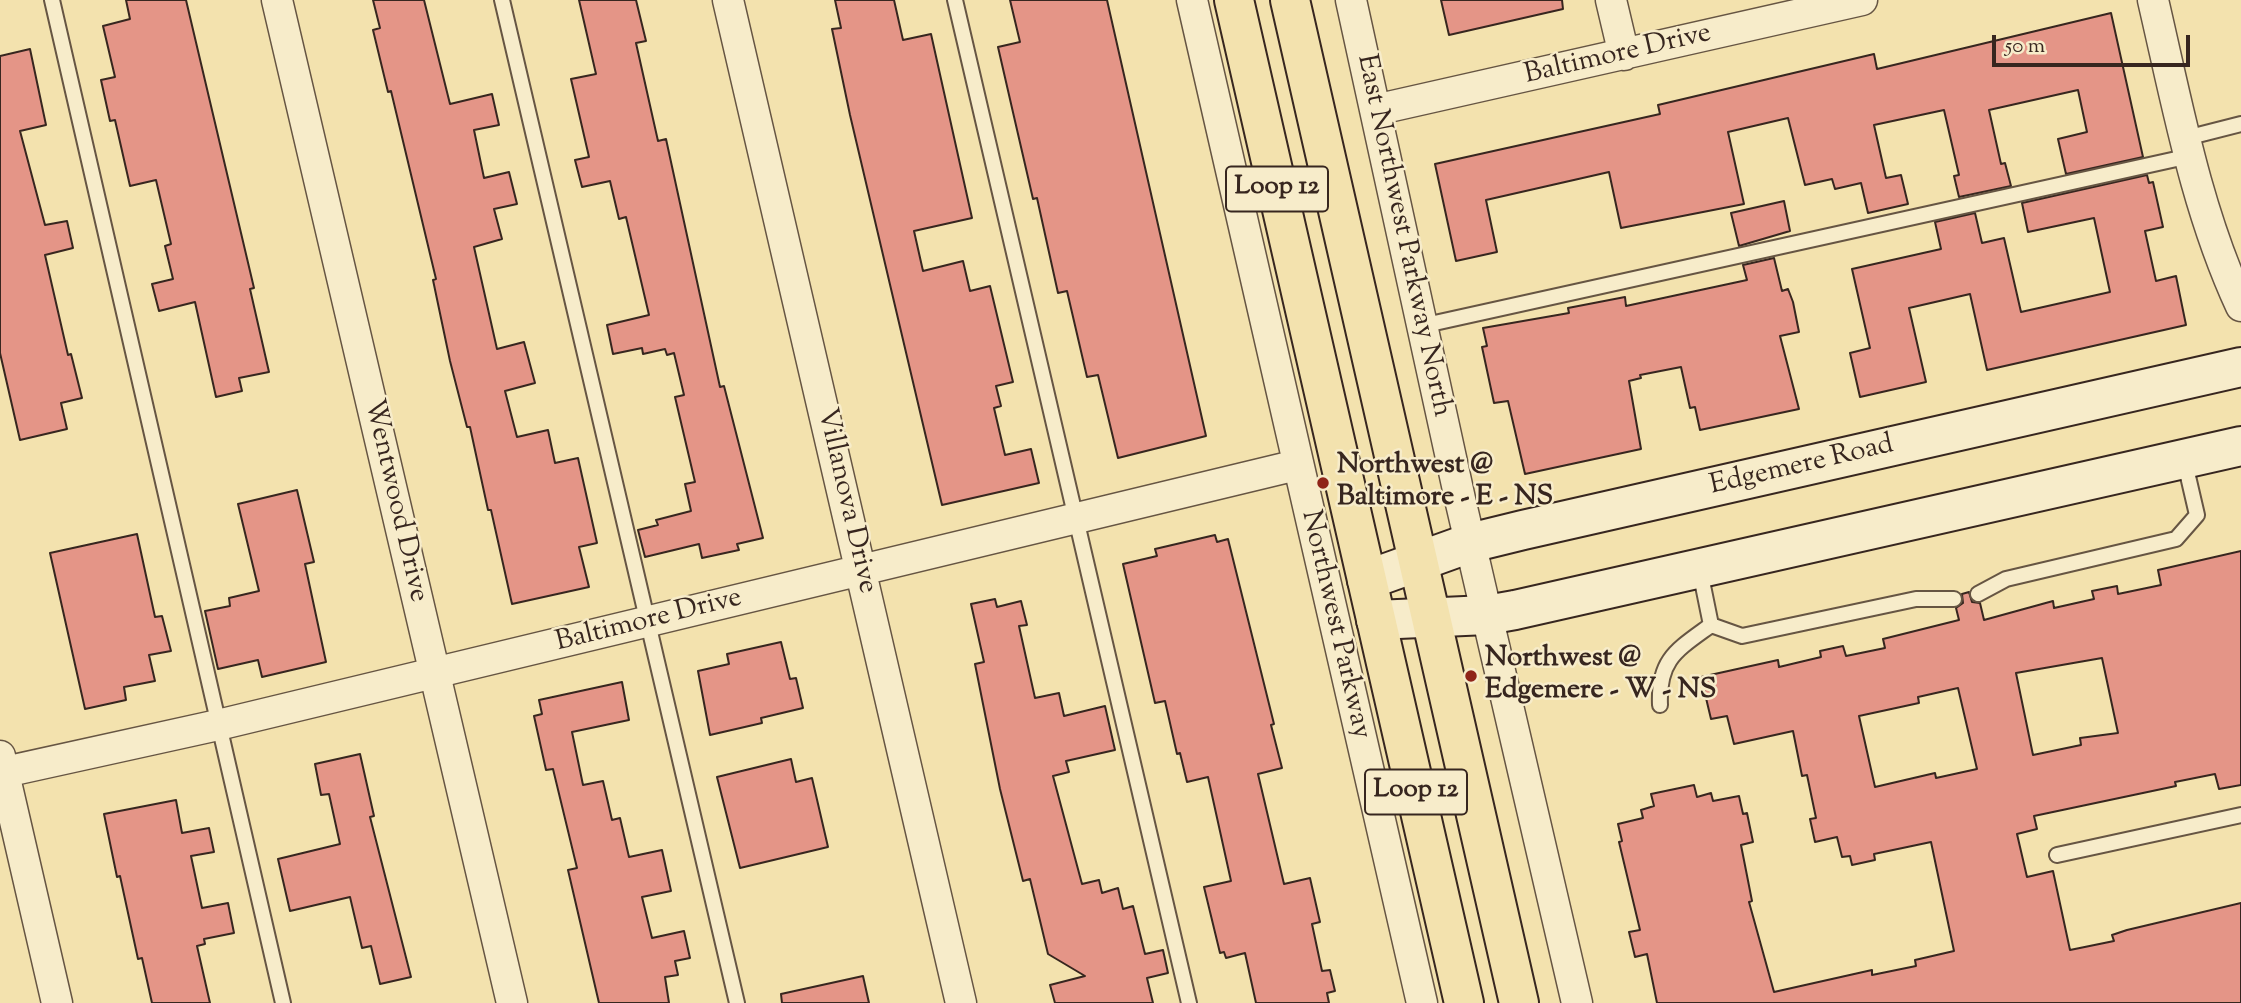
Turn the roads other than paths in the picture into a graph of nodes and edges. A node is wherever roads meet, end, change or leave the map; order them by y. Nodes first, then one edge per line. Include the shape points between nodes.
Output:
1 (52, 0) edge
2 (277, 0) edge
3 (502, 0) edge
4 (728, 0) edge
5 (956, 0) edge
6 (1192, 0) edge
7 (1234, 0) edge
8 (1290, 0) edge
9 (1351, 0) edge
10 (1611, 0) edge
11 (1861, 0) edge
12 (2153, 0) edge
13 (1623, 55) junction
14 (1375, 110) junction
15 (2241, 124) edge
16 (2188, 147) junction
17 (2241, 306) edge
18 (1421, 326) junction
19 (2241, 367) edge
20 (2241, 446) edge
21 (2184, 459) junction
22 (1297, 465) junction
23 (1078, 520) junction
24 (1470, 543) junction
25 (1418, 561) junction
26 (1699, 569) junction
27 (861, 570) junction
28 (1367, 580) junction
29 (1978, 594) dead end
30 (1954, 600) dead end
31 (1487, 615) junction
32 (1431, 618) junction
33 (1376, 620) junction
34 (649, 622) junction
35 (1712, 625) junction
36 (435, 673) junction
37 (1660, 705) dead end
38 (218, 725) junction
39 (1, 767) edge
40 (2241, 815) edge
41 (2057, 855) dead end
42 (57, 1003) edge
43 (283, 1003) edge
44 (512, 1003) edge
45 (737, 1003) edge
46 (961, 1003) edge
47 (1189, 1003) edge
48 (1422, 1003) edge
49 (1464, 1003) edge
50 (1520, 1003) edge
51 (1577, 1003) edge

1 - 38 lane
2 - 36 street, Wentwood Drive
3 - 34 lane
4 - 27 street, Villanova Drive
5 - 23 lane
6 - 22 street, Northwest Parkway
7 - 28 main road, Loop 12
8 - 25 main road, Loop 12
9 - 14 street, East Northwest Parkway North
10 - 13 street
11 - 13 street, Baltimore Drive
12 - 16 street
13 - 14 street, Baltimore Drive
14 - 18 street, East Northwest Parkway North
15 - 16 lane
16 - 17 street via 2199,198
16 - 18 lane
18 - 24 street, East Northwest Parkway North
19 - 24 street, Edgemere Road
20 - 21 street
21 - 26 street
21 - 29 lane via 2197,515 2176,540 2006,579
22 - 23 street, Baltimore Drive
22 - 48 street, Northwest Parkway
23 - 27 street, Baltimore Drive
23 - 47 lane
24 - 25 street, Edgemere Road
24 - 31 street, East Northwest Parkway North
25 - 28 street, Edgemere Road
25 - 32 main road, Loop 12
26 - 31 street
26 - 35 lane
27 - 34 street, Baltimore Drive
27 - 46 street, Villanova Drive
28 - 33 main road, Loop 12
30 - 35 lane via 1916,599 1742,636
31 - 32 street
31 - 51 street, East Northwest Parkway North
32 - 33 street
32 - 50 main road, Loop 12
33 - 49 main road, Loop 12
34 - 36 street, Baltimore Drive
34 - 45 lane
35 - 37 lane via 1665,662
36 - 38 street, Baltimore Drive
36 - 44 street, Wentwood Drive
38 - 39 street, Baltimore Drive
38 - 43 lane
39 - 42 street
40 - 41 lane

